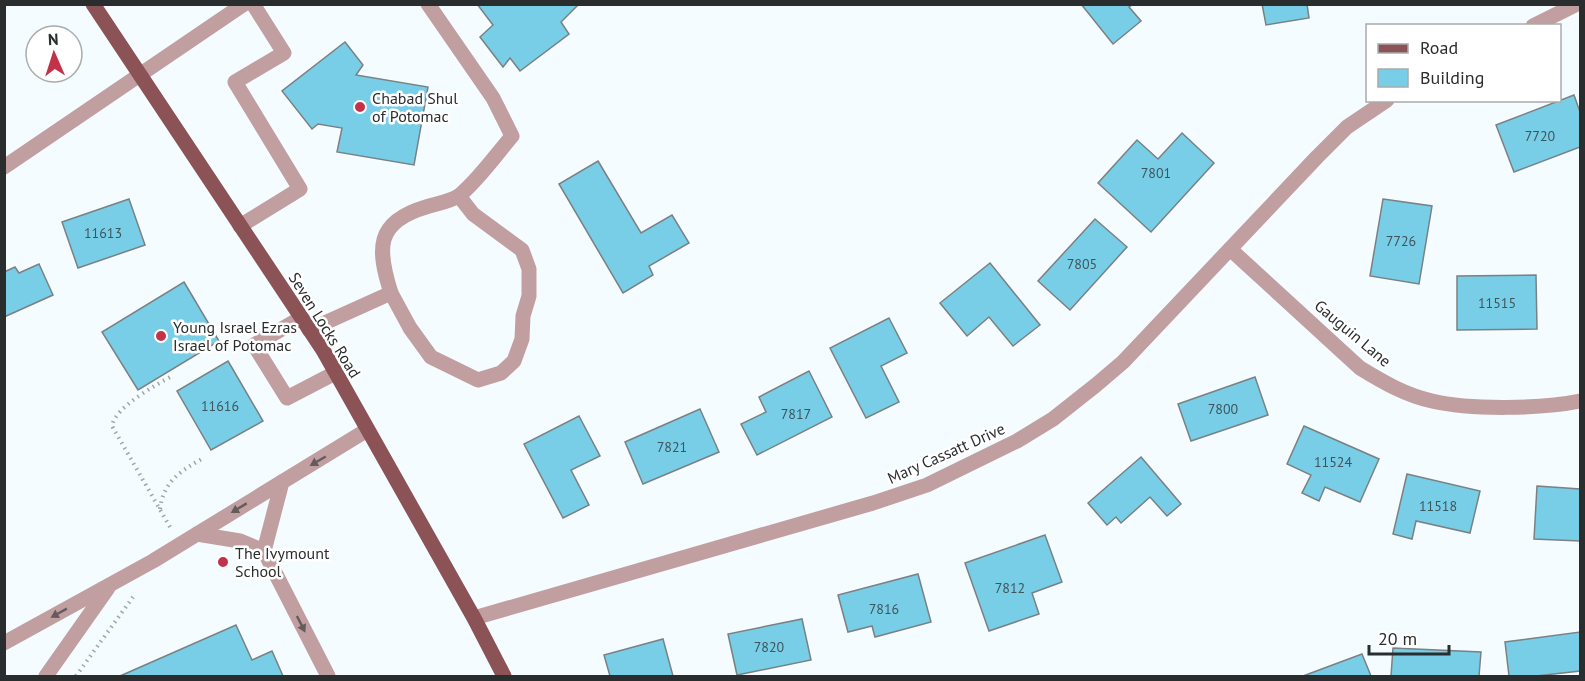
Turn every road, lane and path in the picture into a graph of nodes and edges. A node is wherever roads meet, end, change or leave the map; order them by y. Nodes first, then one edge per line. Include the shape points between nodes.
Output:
1 (93, 4) edge
2 (243, 4) edge
3 (253, 4) edge
4 (428, 4) edge
5 (1577, 4) edge
6 (1537, 24) edge
7 (140, 76) junction
8 (1384, 102) edge
9 (4, 167) edge
10 (459, 196) junction
11 (240, 226) junction
12 (1230, 249) junction
13 (391, 293) junction
14 (305, 324) junction
15 (335, 373) junction
16 (172, 376) dead end
17 (1581, 400) edge
18 (368, 430) junction
19 (205, 457) dead end
20 (282, 482) junction
21 (160, 510) junction
22 (181, 521) dead end
23 (197, 534) junction
24 (264, 550) junction
25 (110, 585) junction
26 (138, 591) dead end
27 (474, 618) junction
28 (4, 643) edge
29 (46, 676) edge
30 (76, 676) edge
31 (328, 676) edge
32 (504, 676) edge

1 - 7 main road, Seven Locks Road
2 - 7 street
3 - 11 street via 284,52 235,82 300,189
4 - 10 street via 493,98 512,136
5 - 6 street
7 - 9 street
7 - 11 main road, Seven Locks Road
8 - 12 street, Mary Cassatt Drive via 1347,127
10 - 13 street via 410,212 392,224 381,260
10 - 13 street via 473,214 522,250 529,269 522,339 514,361 501,373 478,380 431,357
11 - 14 main road, Seven Locks Road
12 - 17 street, Gauguin Lane via 1360,368 1385,384 1432,401 1456,404 1525,406
12 - 27 street, Mary Cassatt Drive via 1123,362 1096,385 1053,419 980,461 873,503
13 - 14 street
14 - 15 main road, Seven Locks Road
14 - 15 street via 254,345 287,398
15 - 18 main road, Seven Locks Road
16 - 21 path via 138,395 113,420 112,426
18 -> 20 street
18 - 27 main road, Seven Locks Road
19 - 21 path via 170,481
20 -> 23 street
20 - 24 street
21 - 22 path via 171,527
23 - 24 street via 240,541
23 - 25 street
24 -> 31 street
25 -> 28 street
25 - 29 street
26 - 30 path
27 - 32 main road, Seven Locks Road

